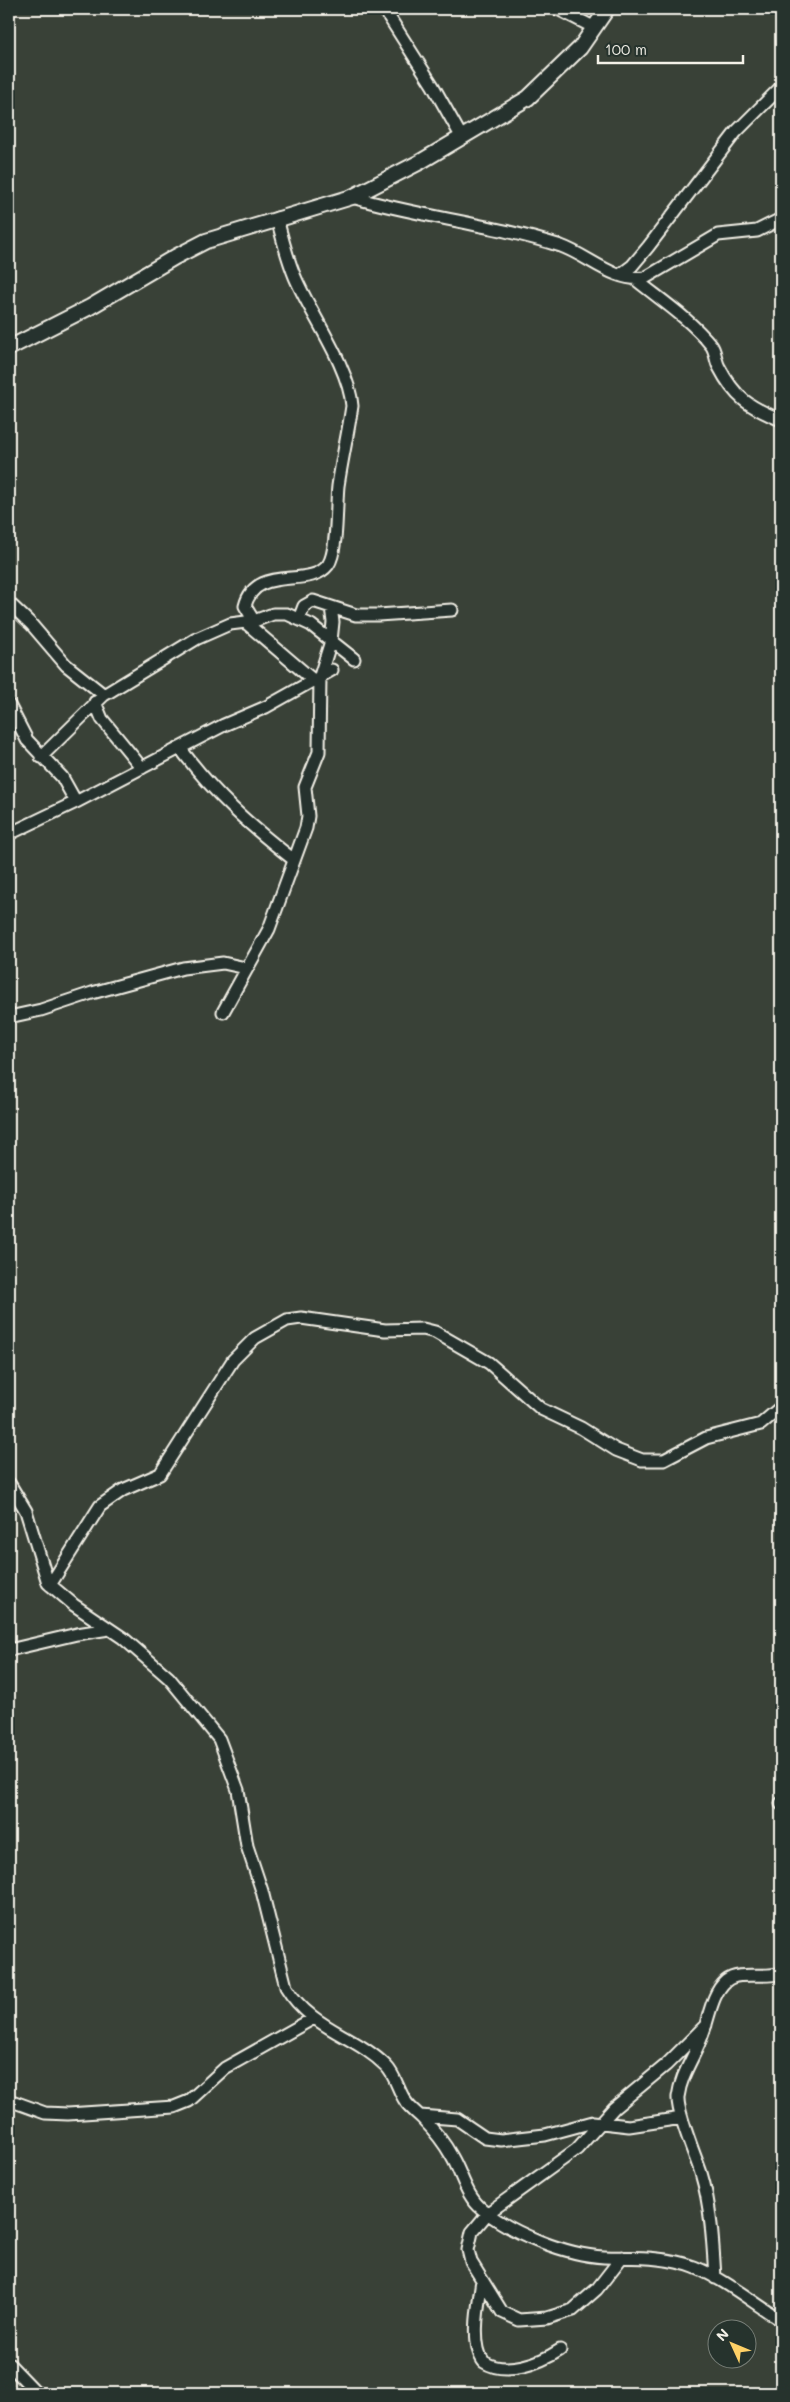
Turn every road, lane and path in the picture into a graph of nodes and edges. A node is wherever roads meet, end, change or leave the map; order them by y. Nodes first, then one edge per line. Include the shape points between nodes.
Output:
1 (384, 9) edge
2 (558, 9) edge
3 (606, 9) edge
4 (596, 28) junction
5 (781, 87) edge
6 (461, 136) junction
7 (352, 197) junction
8 (277, 218) junction
9 (781, 219) edge
10 (620, 275) junction
11 (635, 279) junction
12 (9, 348) edge
13 (781, 420) edge
14 (9, 603) edge
15 (331, 607) junction
16 (452, 610) dead end
17 (299, 619) junction
18 (250, 621) junction
19 (331, 641) junction
20 (354, 659) dead end
21 (332, 670) dead end
22 (316, 678) junction
23 (99, 699) junction
24 (9, 705) edge
25 (180, 748) junction
26 (41, 757) junction
27 (142, 768) junction
28 (76, 802) junction
29 (9, 834) edge
30 (294, 860) junction
31 (246, 968) junction
32 (223, 1012) dead end
33 (9, 1017) edge
34 (781, 1407) edge
35 (9, 1483) edge
36 (50, 1585) junction
37 (110, 1629) junction
38 (9, 1650) edge
39 (781, 1973) edge
40 (314, 2018) junction
41 (706, 2025) junction
42 (9, 2100) edge
43 (420, 2116) junction
44 (682, 2118) junction
45 (601, 2122) junction
46 (488, 2213) junction
47 (622, 2257) junction
48 (715, 2278) junction
49 (482, 2280) junction
50 (781, 2320) edge
51 (560, 2350) dead end
52 (9, 2364) edge
53 (38, 2393) edge

1 - 6 street
2 - 4 street
3 - 4 street
4 - 6 street via 528,98
5 - 10 street via 736,132 648,247
6 - 7 street via 381,184
7 - 8 street
7 - 10 street via 394,210 488,226 562,247
8 - 12 street via 206,241 90,307
8 - 18 street via 295,277 339,366 352,406 338,487 331,561 313,574 257,585 245,606
9 - 11 street via 757,231 722,234 651,275
10 - 11 street
11 - 13 street via 688,320 711,345 718,365 738,396
14 - 23 street
15 - 16 street via 367,615
15 - 17 street via 312,600
15 - 19 street
17 - 18 street via 279,613
17 - 19 street
18 - 22 street
18 - 23 street via 218,628 196,639
19 - 20 street
19 - 22 street
21 - 22 street
22 - 25 street via 260,710
22 - 30 street via 319,752 305,787 308,822
23 - 26 street
23 - 27 street via 102,719
24 - 26 street
25 - 27 street
25 - 30 street via 233,810
26 - 28 street via 62,777
27 - 28 street
28 - 29 street
30 - 31 street via 270,929
31 - 32 street
31 - 33 street via 223,963 183,968
34 - 36 street via 761,1424 706,1438 664,1460 642,1460 616,1450 581,1428 541,1409 489,1363 435,1332 423,1329 385,1330 301,1318 287,1320 265,1331 244,1348 160,1474 124,1490 100,1506
35 - 36 street via 26,1511
36 - 37 street
37 - 38 street
37 - 40 street via 169,1678 219,1739 238,1790 248,1846 286,1987
39 - 41 street via 726,1981 718,1992
40 - 42 street via 225,2068 189,2101 174,2107 68,2114 45,2113
40 - 43 street via 385,2065 406,2103
41 - 44 street via 680,2088 678,2098
41 - 45 street
43 - 45 street via 457,2119 485,2138 501,2140 546,2135
43 - 46 street via 440,2137 472,2199
44 - 45 street via 629,2126
44 - 48 street via 703,2182 711,2225
45 - 46 street via 578,2149
46 - 47 street via 540,2240 588,2255
46 - 49 street via 472,2232 468,2250
47 - 48 street via 667,2260 694,2267
47 - 49 street via 597,2290 580,2305 537,2320 516,2320 502,2312
48 - 50 street
49 - 51 street via 478,2347 484,2362 495,2368 521,2367
52 - 53 street

